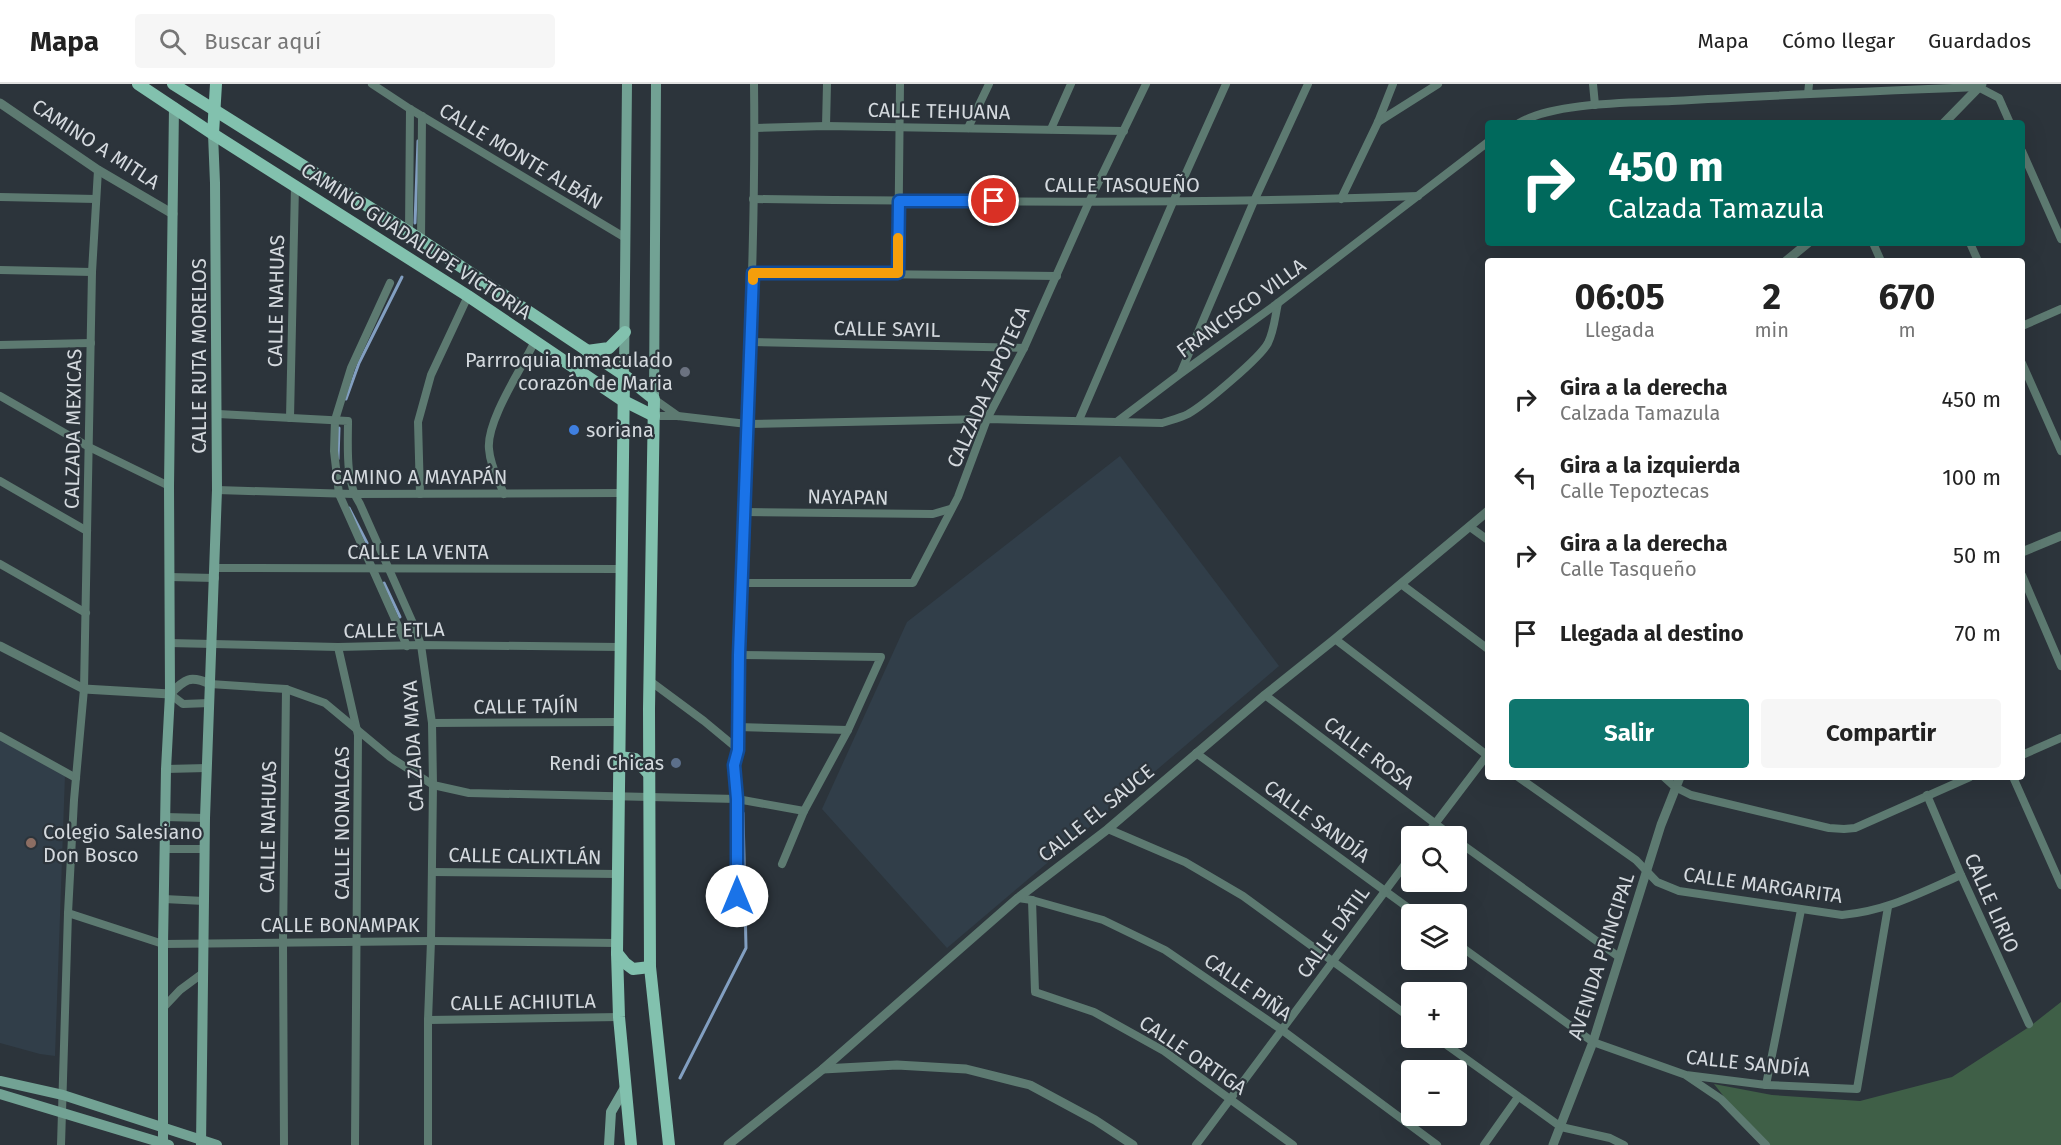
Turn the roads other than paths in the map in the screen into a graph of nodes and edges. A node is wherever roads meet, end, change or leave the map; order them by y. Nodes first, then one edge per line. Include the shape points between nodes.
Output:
1 (138, 84) edge
2 (174, 84) edge
3 (216, 84) edge
4 (372, 84) edge
5 (627, 84) edge
6 (656, 84) edge
7 (754, 84) edge
8 (827, 84) edge
9 (900, 84) edge
10 (989, 84) edge
11 (1071, 84) edge
12 (1146, 84) edge
13 (1226, 84) edge
14 (1308, 84) edge
15 (1393, 84) edge
16 (1438, 84) edge
17 (1593, 84) edge
18 (1809, 84) edge
19 (1980, 86) edge
20 (385, 88) edge
21 (1808, 94) junction
22 (0, 103) edge
23 (1595, 105) junction
24 (174, 107) junction
25 (215, 109) junction
26 (410, 109) junction
27 (422, 116) junction
28 (1524, 120) edge
29 (1947, 120) edge
30 (2009, 120) edge
31 (1378, 122) junction
32 (826, 126) junction
33 (755, 128) junction
34 (899, 128) junction
35 (968, 128) junction
36 (1051, 129) junction
37 (1124, 131) junction
38 (213, 134) junction
39 (1485, 144) edge
40 (2025, 158) edge
41 (98, 170) junction
42 (295, 186) junction
43 (1418, 196) junction
44 (0, 197) edge
45 (96, 199) junction
46 (753, 199) junction
47 (1341, 199) junction
48 (899, 201) junction
49 (1173, 201) junction
50 (1254, 201) junction
51 (1089, 202) junction
52 (173, 214) junction
53 (409, 232) junction
54 (624, 237) junction
55 (2061, 239) edge
56 (421, 241) junction
57 (1804, 246) edge
58 (1790, 258) edge
59 (0, 270) edge
60 (92, 272) junction
61 (753, 273) junction
62 (898, 273) junction
63 (1056, 276) junction
64 (390, 283) dead end
65 (468, 296) junction
66 (1278, 303) junction
67 (2061, 309) edge
68 (2025, 325) edge
69 (626, 332) junction
70 (535, 341) junction
71 (750, 342) junction
72 (91, 343) junction
73 (0, 345) edge
74 (1024, 348) junction
75 (587, 351) junction
76 (2025, 370) edge
77 (1180, 374) junction
78 (624, 375) junction
79 (0, 396) edge
80 (654, 399) junction
81 (622, 400) junction
82 (218, 414) junction
83 (654, 416) junction
84 (678, 416) junction
85 (290, 418) junction
86 (987, 419) junction
87 (335, 420) junction
88 (1079, 420) junction
89 (1118, 421) junction
90 (747, 424) junction
91 (89, 447) junction
92 (2061, 451) edge
93 (0, 481) edge
94 (169, 486) junction
95 (217, 490) junction
96 (621, 493) junction
97 (339, 494) junction
98 (353, 494) junction
99 (420, 494) junction
100 (504, 494) junction
101 (950, 509) junction
102 (744, 512) junction
103 (1485, 514) edge
104 (1470, 527) junction
105 (87, 531) junction
106 (2061, 536) edge
107 (1485, 538) edge
108 (2025, 551) edge
109 (0, 564) edge
110 (372, 568) junction
111 (388, 568) junction
112 (620, 569) junction
113 (215, 573) junction
114 (169, 577) junction
115 (2025, 582) edge
116 (741, 583) junction
117 (1401, 584) junction
118 (86, 613) junction
119 (1335, 639) junction
120 (169, 643) junction
121 (212, 645) junction
122 (421, 645) junction
123 (0, 646) edge
124 (407, 646) junction
125 (338, 647) junction
126 (620, 647) junction
127 (1485, 647) edge
128 (739, 655) junction
129 (2061, 666) edge
130 (650, 681) junction
131 (210, 684) junction
132 (84, 689) junction
133 (286, 689) junction
134 (170, 694) junction
135 (1265, 695) junction
136 (210, 703) junction
137 (620, 722) junction
138 (432, 723) junction
139 (738, 727) junction
140 (357, 730) junction
141 (848, 730) junction
142 (0, 736) edge
143 (2061, 738) edge
144 (738, 750) junction
145 (1196, 753) junction
146 (1485, 753) edge
147 (2025, 754) edge
148 (619, 757) junction
149 (1485, 759) edge
150 (207, 768) junction
151 (166, 769) junction
152 (649, 774) junction
153 (76, 778) junction
154 (1522, 780) edge
155 (1667, 780) edge
156 (1678, 780) edge
157 (1963, 780) edge
158 (2014, 780) edge
159 (433, 785) junction
160 (1675, 787) junction
161 (618, 795) junction
162 (1928, 795) junction
163 (649, 796) junction
164 (737, 799) junction
165 (804, 811) junction
166 (165, 817) junction
167 (205, 818) junction
168 (1435, 824) junction
169 (1438, 826) edge
170 (1108, 829) junction
171 (1467, 847) edge
172 (164, 849) junction
173 (205, 849) junction
174 (782, 864) dead end
175 (1401, 869) edge
176 (1647, 870) junction
177 (432, 872) junction
178 (617, 874) junction
179 (1961, 875) junction
180 (2061, 885) edge
181 (1384, 891) junction
182 (737, 896) dead end
183 (1018, 898) junction
184 (164, 899) junction
185 (1032, 900) junction
186 (204, 901) junction
187 (1402, 904) edge
188 (1888, 907) junction
189 (1801, 910) junction
190 (68, 913) junction
191 (431, 941) junction
192 (283, 942) junction
193 (203, 943) junction
194 (358, 943) junction
195 (163, 944) junction
196 (617, 948) junction
197 (1467, 951) edge
198 (1619, 957) junction
199 (1332, 962) junction
200 (650, 967) junction
201 (203, 973) junction
202 (163, 1008) junction
203 (1401, 1011) edge
204 (619, 1017) junction
205 (428, 1020) junction
206 (2029, 1024) dead end
207 (1282, 1030) junction
208 (1593, 1042) junction
209 (1451, 1048) edge
210 (823, 1069) junction
211 (1686, 1075) junction
212 (0, 1081) edge
213 (1766, 1085) junction
214 (626, 1086) junction
215 (0, 1094) edge
216 (63, 1095) junction
217 (1518, 1097) junction
218 (1230, 1100) junction
219 (62, 1111) junction
220 (1561, 1127) junction
221 (163, 1128) junction
222 (201, 1142) edge
223 (165, 1144) edge
224 (61, 1145) edge
225 (217, 1145) edge
226 (284, 1145) edge
227 (355, 1145) edge
228 (428, 1145) edge
229 (609, 1145) edge
230 (631, 1145) edge
231 (669, 1145) edge
232 (728, 1145) edge
233 (1133, 1145) edge
234 (1196, 1145) edge
235 (1293, 1145) edge
236 (1437, 1145) edge
237 (1484, 1145) edge
238 (1553, 1145) edge
239 (1624, 1145) edge
240 (1766, 1145) edge

1 - 24 main road, CAMINO GUADALUPE VICTORIA
2 - 24 main road
2 - 25 main road, CAMINO GUADALUPE VICTORIA
3 - 25 main road
4 - 20 street, CALLE MONTE ALBÁN
5 - 54 main road
6 - 80 main road
7 - 33 street
8 - 32 street
9 - 34 street
10 - 35 street
11 - 36 street
12 - 37 street, CALZADA ZAPOTECA
13 - 49 street
14 - 50 street
15 - 31 street
16 - 31 street
17 - 23 street
18 - 21 street
19 - 21 street
19 - 29 street
19 - 30 street via 1999,98
20 - 26 street, CALLE MONTE ALBÁN
21 - 23 street
22 - 41 street, CAMINO A MITLA
23 - 28 street
24 - 38 main road, CAMINO GUADALUPE VICTORIA
24 - 52 main road, CALLE RUTA MORELOS
25 - 38 main road
25 - 53 main road, CAMINO GUADALUPE VICTORIA
26 - 27 street, CALLE MONTE ALBÁN
26 - 53 street
27 - 54 street, CALLE MONTE ALBÁN
27 - 56 street
31 - 47 street
32 - 33 street, CALLE TEHUANA
32 - 34 street, CALLE TEHUANA
33 - 46 street
34 - 35 street, CALLE TEHUANA
34 - 48 street
35 - 36 street, CALLE TEHUANA
36 - 37 street, CALLE TEHUANA
37 - 51 street, CALZADA ZAPOTECA
38 - 42 main road, CAMINO GUADALUPE VICTORIA
38 - 82 main road, CALLE RUTA MORELOS
39 - 43 street, FRANCISCO VILLA
40 - 55 street
41 - 45 street, CALZADA MEXICAS
41 - 52 street, CAMINO A MITLA
42 - 65 main road, CAMINO GUADALUPE VICTORIA
42 - 85 street, CALLE NAHUAS
43 - 47 street, CALLE TASQUEÑO
43 - 66 street, FRANCISCO VILLA
44 - 45 street
45 - 60 street, CALZADA MEXICAS
46 - 48 street, CALLE TASQUEÑO
46 - 61 street
47 - 50 street, CALLE TASQUEÑO
48 - 51 street, CALLE TASQUEÑO
48 - 62 street
49 - 50 street, CALLE TASQUEÑO
49 - 51 street, CALLE TASQUEÑO
49 - 88 street
50 - 77 street
51 - 63 street, CALZADA ZAPOTECA
52 - 94 main road, CALLE RUTA MORELOS
53 - 56 main road, CAMINO GUADALUPE VICTORIA
54 - 69 main road
56 - 75 main road, CAMINO GUADALUPE VICTORIA
57 - 58 street
59 - 60 street
60 - 72 street, CALZADA MEXICAS
61 - 62 street
61 - 71 street
62 - 63 street
63 - 74 street, CALZADA ZAPOTECA
64 - 87 street via 351,368
65 - 70 main road, CAMINO GUADALUPE VICTORIA
65 - 99 street via 431,375 417,422
66 - 77 street, FRANCISCO VILLA
66 - 89 street via 1272,332 1257,358 1191,413 1162,423
67 - 68 street
69 - 75 main road via 609,348
69 - 78 main road
70 - 81 main road, CAMINO GUADALUPE VICTORIA
70 - 100 street via 489,435 493,468
71 - 74 street, CALLE SAYIL
71 - 90 street
72 - 73 street
72 - 91 street, CALZADA MEXICAS
74 - 86 street, CALZADA ZAPOTECA
75 - 78 main road, CAMINO GUADALUPE VICTORIA
76 - 92 street
77 - 89 street, FRANCISCO VILLA
78 - 80 main road, CAMINO GUADALUPE VICTORIA
78 - 81 main road
79 - 91 street
80 - 83 main road
80 - 84 street, CAMINO GUADALUPE VICTORIA
81 - 83 main road, CAMINO GUADALUPE VICTORIA
81 - 96 main road
82 - 85 street
82 - 95 main road, CALLE RUTA MORELOS
83 - 84 street, CAMINO GUADALUPE VICTORIA
83 - 130 main road
84 - 90 street, CAMINO GUADALUPE VICTORIA
85 - 87 street
86 - 88 street
86 - 90 street, CAMINO GUADALUPE VICTORIA
86 - 101 street, CALZADA ZAPOTECA
87 - 97 street
87 - 98 street, CALZADA MAYA via 348,421
88 - 89 street
90 - 102 street
91 - 94 street
91 - 105 street, CALZADA MEXICAS
93 - 105 street
94 - 114 main road, CALLE RUTA MORELOS
95 - 97 street, CAMINO A MAYAPÁN
95 - 113 main road, CALLE RUTA MORELOS
96 - 100 street, CAMINO A MAYAPÁN
96 - 112 main road
97 - 98 street, CAMINO A MAYAPÁN
97 - 110 street
98 - 99 street, CAMINO A MAYAPÁN
98 - 111 street, CALZADA MAYA
99 - 100 street, CAMINO A MAYAPÁN
101 - 102 street, NAYAPAN via 933,514
101 - 116 street, CALZADA ZAPOTECA via 913,583
102 - 116 street
103 - 104 street, CALLE EL SAUCE
104 - 107 street
104 - 117 street, CALLE EL SAUCE
105 - 118 street, CALZADA MEXICAS
106 - 108 street
109 - 118 street
110 - 111 street, CALLE LA VENTA
110 - 113 street, CALLE LA VENTA
110 - 124 street
111 - 112 street, CALLE LA VENTA
111 - 122 street, CALZADA MAYA
112 - 126 main road
113 - 114 street, CALLE LA VENTA
113 - 121 main road, CALLE RUTA MORELOS
114 - 120 main road, CALLE RUTA MORELOS
115 - 129 street
116 - 128 street
117 - 119 street, CALLE EL SAUCE
117 - 127 street
118 - 132 street, CALZADA MEXICAS
119 - 135 street, CALLE EL SAUCE
119 - 146 street
120 - 121 street, CALLE ETLA
120 - 134 main road, CALLE RUTA MORELOS
121 - 125 street, CALLE ETLA
121 - 131 main road, CALLE RUTA MORELOS
122 - 124 street, CALLE ETLA
122 - 126 street, CALLE ETLA
122 - 138 street, CALZADA MAYA
123 - 132 street
124 - 125 street, CALLE ETLA
125 - 140 street, CALLE NONALCAS
126 - 137 main road
128 - 139 street
128 - 141 street via 881,657
130 - 144 street
130 - 152 main road
131 - 133 street
131 - 134 street via 191,679 183,681
131 - 136 main road, CALLE RUTA MORELOS
132 - 134 street
132 - 153 street, CALZADA MEXICAS
133 - 140 street via 325,703
133 - 192 street, CALLE NAHUAS
134 - 136 street via 183,704
134 - 151 main road, CALLE RUTA MORELOS
135 - 145 street, CALLE EL SAUCE
135 - 168 street, CALLE ROSA
136 - 150 main road, CALLE RUTA MORELOS
137 - 138 street, CALLE TAJÍN
137 - 148 main road
138 - 159 street, CALZADA MAYA
139 - 141 street
139 - 144 street
140 - 159 street
140 - 194 street, CALLE NONALCAS
141 - 165 street
142 - 153 street
143 - 147 street
144 - 164 street via 734,765
145 - 170 street, CALLE EL SAUCE
145 - 181 street, CALLE SANDÍA
148 - 152 main road via 635,759
148 - 161 main road
149 - 168 street
150 - 151 street
150 - 167 main road, CALLE RUTA MORELOS
151 - 166 main road, CALLE RUTA MORELOS
152 - 163 main road
153 - 190 street, CALZADA MEXICAS
154 - 176 street, CALLE MARGARITA
155 - 160 street
156 - 160 street, AVENIDA PRINCIPAL
157 - 162 street
158 - 180 street
159 - 161 street via 469,793
159 - 177 street, CALZADA MAYA
160 - 162 street via 1691,795 1844,830
160 - 176 street, AVENIDA PRINCIPAL
161 - 163 street
161 - 178 main road
162 - 179 street, CALLE LIRIO
163 - 164 street
163 - 200 main road
164 - 165 street
164 - 182 street
165 - 174 street
166 - 167 street
166 - 172 main road, CALLE RUTA MORELOS
167 - 173 main road, CALLE RUTA MORELOS
168 - 169 street, CALLE ROSA
170 - 183 street, CALLE EL SAUCE
170 - 199 street via 1185,862 1243,896
171 - 198 street, CALLE ROSA
172 - 173 street
172 - 184 main road, CALLE RUTA MORELOS
173 - 186 main road, CALLE RUTA MORELOS
175 - 181 street, CALLE DÁTIL
176 - 189 street, CALLE MARGARITA via 1658,882 1679,891
176 - 198 street, AVENIDA PRINCIPAL
177 - 178 street, CALLE CALIXTLÁN
177 - 191 street, CALZADA MAYA
178 - 196 main road
179 - 188 street, CALLE MARGARITA
179 - 206 street, CALLE LIRIO
181 - 187 street, CALLE SANDÍA
181 - 199 street, CALLE DÁTIL
183 - 185 street, CALLE PIÑA
183 - 210 street, CALLE EL SAUCE
184 - 186 street
184 - 195 main road, CALLE RUTA MORELOS
185 - 207 street, CALLE PIÑA via 1103,920 1165,950
185 - 218 street, CALLE ORTIGA via 1035,992 1094,1012 1164,1051
186 - 193 main road, CALLE RUTA MORELOS
188 - 189 street, CALLE MARGARITA via 1842,915
188 - 213 street, CALLE SANDÍA via 1857,1089
189 - 213 street
190 - 195 street, CALLE BONAMPAK
190 - 216 street, CALZADA MEXICAS
191 - 194 street, CALLE BONAMPAK
191 - 196 street, CALLE BONAMPAK
191 - 205 street, CALZADA MAYA
192 - 193 street, CALLE BONAMPAK
192 - 194 street, CALLE BONAMPAK
192 - 226 street, CALLE NAHUAS
193 - 195 street, CALLE BONAMPAK
193 - 201 main road, CALLE RUTA MORELOS
194 - 227 street, CALLE NONALCAS
195 - 202 main road, CALLE RUTA MORELOS
196 - 200 main road via 633,969
196 - 204 main road
197 - 208 street, CALLE SANDÍA
198 - 208 street, AVENIDA PRINCIPAL
199 - 203 street
199 - 207 street, CALLE DÁTIL
200 - 231 main road
201 - 202 street
201 - 222 main road, CALLE RUTA MORELOS
202 - 221 main road, CALLE RUTA MORELOS
204 - 205 street, CALLE ACHIUTLA
204 - 214 main road
205 - 228 street, CALZADA MAYA
207 - 218 street, CALLE DÁTIL
207 - 236 street, CALLE PIÑA
208 - 211 street, CALLE SANDÍA
208 - 220 street, AVENIDA PRINCIPAL
209 - 217 street
210 - 232 street, CALLE EL SAUCE
210 - 233 street via 897,1065 966,1069 1030,1085
211 - 213 street, CALLE SANDÍA
211 - 240 street via 1721,1099
212 - 216 main road
214 - 229 main road via 610,1112
214 - 230 main road
215 - 219 main road
216 - 219 street, CALZADA MEXICAS
216 - 221 main road
217 - 220 street
217 - 237 street
218 - 234 street, CALLE DÁTIL
218 - 235 street, CALLE ORTIGA
219 - 223 main road
219 - 224 street, CALZADA MEXICAS
220 - 238 street, AVENIDA PRINCIPAL
220 - 239 street
221 - 222 main road
221 - 223 main road, CALLE RUTA MORELOS
222 - 225 main road

